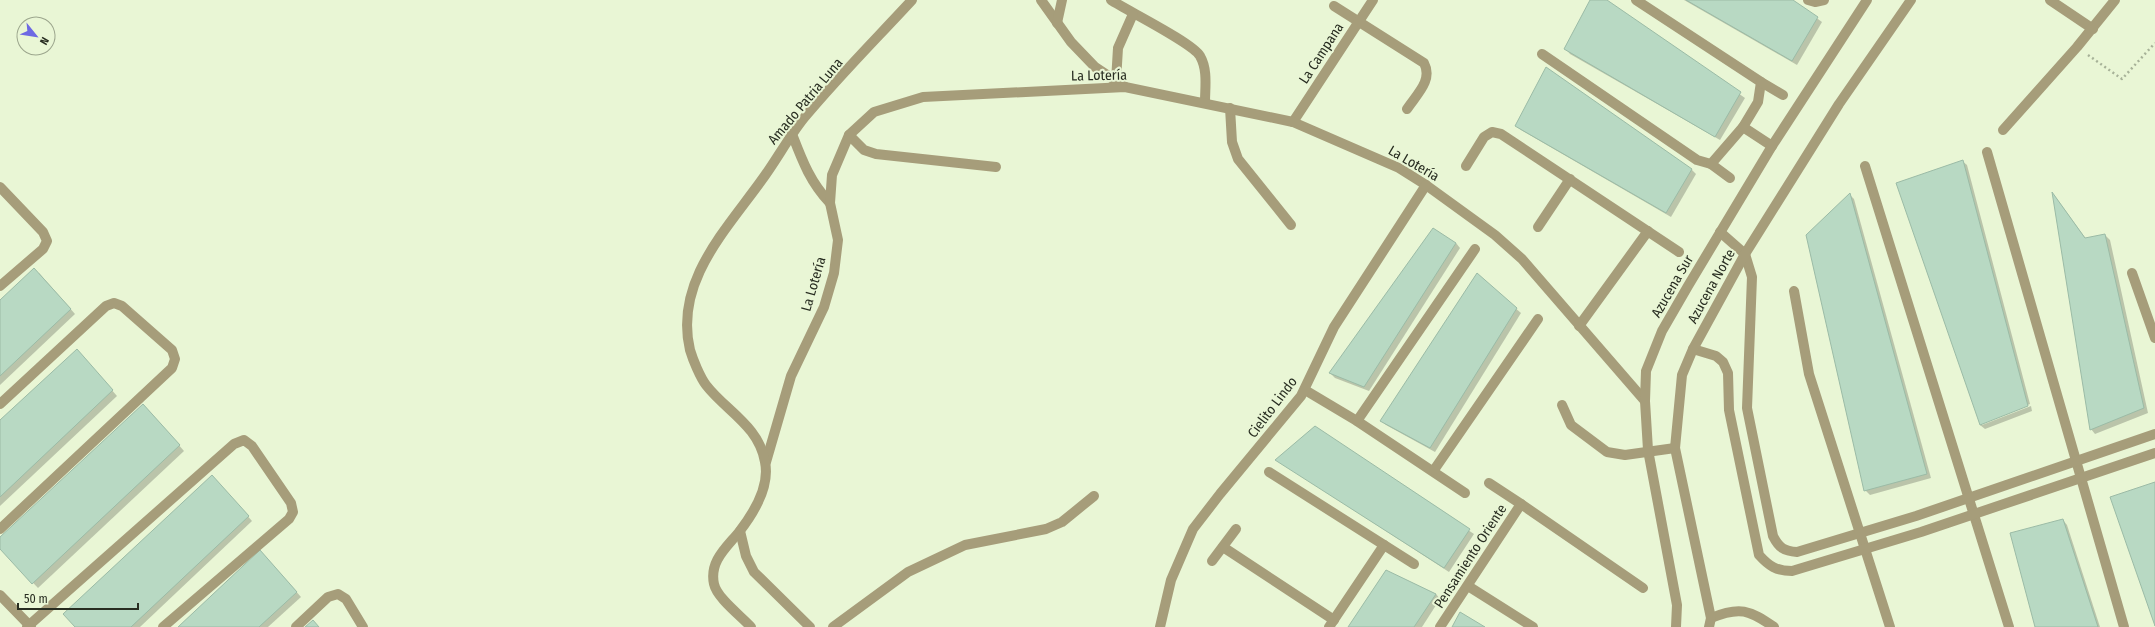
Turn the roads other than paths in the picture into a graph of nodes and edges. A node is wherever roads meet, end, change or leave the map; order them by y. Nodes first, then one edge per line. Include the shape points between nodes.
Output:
1 (912, 0) edge
2 (1040, 0) edge
3 (1062, 0) edge
4 (1111, 0) edge
5 (1373, 0) edge
6 (1636, 0) edge
7 (1808, 0) edge
8 (1824, 0) edge
9 (1867, 0) edge
10 (1911, 0) edge
11 (2050, 0) edge
12 (2115, 0) edge
13 (1334, 6) dead end
14 (1133, 14) junction
15 (1359, 21) junction
16 (1057, 22) junction
17 (2093, 29) junction
18 (1542, 54) dead end
19 (1116, 81) junction
20 (1761, 82) junction
21 (1125, 87) junction
22 (1783, 95) dead end
23 (1205, 102) junction
24 (1230, 108) junction
25 (1407, 109) dead end
26 (1293, 122) junction
27 (1743, 127) junction
28 (2003, 130) dead end
29 (792, 134) junction
30 (849, 135) junction
31 (1772, 146) junction
32 (1987, 152) dead end
33 (1711, 164) junction
34 (1466, 166) dead end
35 (1865, 166) dead end
36 (996, 167) dead end
37 (1730, 178) dead end
38 (1570, 179) junction
39 (1426, 184) junction
40 (0, 187) edge
41 (830, 202) junction
42 (1291, 225) dead end
43 (1538, 228) dead end
44 (1648, 231) junction
45 (1720, 232) junction
46 (1475, 249) dead end
47 (1679, 252) dead end
48 (1745, 254) junction
49 (2132, 273) dead end
50 (0, 286) edge
51 (1794, 291) dead end
52 (1538, 319) dead end
53 (1579, 326) junction
54 (2155, 338) edge
55 (1693, 349) junction
56 (1305, 390) junction
57 (1645, 401) junction
58 (0, 404) edge
59 (1562, 405) dead end
60 (1357, 421) junction
61 (2155, 434) edge
62 (1675, 448) junction
63 (1648, 450) junction
64 (2155, 453) edge
65 (2075, 461) junction
66 (766, 462) junction
67 (1434, 470) junction
68 (1269, 472) dead end
69 (2081, 478) junction
70 (1489, 483) dead end
71 (1465, 493) dead end
72 (1094, 496) dead end
73 (1969, 498) junction
74 (1522, 504) junction
75 (1974, 514) junction
76 (0, 529) edge
77 (1236, 529) dead end
78 (740, 531) junction
79 (1861, 533) junction
80 (1384, 545) junction
81 (1223, 547) junction
82 (1866, 549) junction
83 (1212, 561) dead end
84 (1414, 564) dead end
85 (1468, 586) junction
86 (1642, 588) dead end
87 (0, 595) edge
88 (1710, 622) edge
89 (1331, 623) edge
90 (29, 626) edge
91 (163, 627) edge
92 (296, 627) edge
93 (363, 627) edge
94 (751, 627) edge
95 (810, 627) edge
96 (833, 627) edge
97 (1160, 627) edge
98 (1440, 627) edge
99 (1533, 627) edge
100 (1676, 627) edge
101 (1774, 627) edge
102 (1890, 627) edge
103 (2009, 627) edge
104 (2124, 627) edge

1 - 29 street, Amado Patria Luna
2 - 16 street
3 - 16 street
4 - 14 street
5 - 15 street, La Campana
6 - 20 street
7 - 8 street
9 - 31 street, Azucena Sur
10 - 48 street, Azucena Norte via 1839,104
11 - 17 street
12 - 17 street
13 - 15 street
14 - 19 street via 1118,48
14 - 23 street via 1183,41 1200,56 1206,72
15 - 25 street via 1424,63 1428,70 1428,77
15 - 26 street, La Campana
16 - 19 street via 1071,42 1095,67
17 - 28 street
18 - 33 street via 1697,160
19 - 21 street
20 - 22 street
20 - 27 street via 1758,102
21 - 23 street, La Lotería
21 - 30 street, La Lotería via 923,97 874,112
23 - 24 street, La Lotería
24 - 26 street, La Lotería
24 - 42 street via 1232,142 1238,159
26 - 39 street, La Lotería via 1399,168
27 - 31 street
27 - 33 street
29 - 41 street via 805,169 820,193
29 - 66 street, Amado Patria Luna via 762,180 713,245 697,279 686,316 690,351 705,384 753,432
30 - 36 street via 858,145 876,154
30 - 41 street, La Lotería via 832,175
31 - 45 street, Azucena Sur
32 - 65 street
33 - 37 street
34 - 38 street via 1484,137 1492,132 1501,134
35 - 73 street
38 - 43 street
38 - 44 street
39 - 53 street, La Lotería via 1495,235 1522,260
39 - 56 street, Cielito Lindo via 1334,328
40 - 50 street via 43,232 47,241 43,249
41 - 66 street, La Lotería via 838,240 834,273 824,307 791,376
44 - 47 street
44 - 53 street
45 - 48 street
45 - 57 street, Azucena Sur via 1662,331 1646,371
46 - 60 street
48 - 55 street, Azucena Norte
48 - 79 street via 1752,277 1747,408 1773,536 1778,546 1786,552 1798,552
49 - 54 street
51 - 79 street via 1809,374
52 - 67 street
53 - 57 street, La Lotería
55 - 62 street, Azucena Norte via 1682,375
55 - 82 street via 1716,356 1724,362 1728,373 1729,410 1759,555 1770,567 1780,571 1792,571
56 - 60 street
56 - 97 street, Cielito Lindo via 1193,530 1171,580
57 - 63 street, Azucena Sur
58 - 76 street via 106,306 114,303 122,306 172,350 176,359 172,368
59 - 63 street via 1571,425 1607,452 1625,455
60 - 67 street
61 - 65 street
62 - 63 street
62 - 88 street, Azucena Norte
63 - 100 street, Azucena Sur via 1677,605
64 - 69 street
65 - 69 street
65 - 73 street
66 - 78 street, La Lotería via 763,489
67 - 71 street
68 - 80 street
69 - 75 street
69 - 104 street
70 - 74 street
72 - 96 street via 1062,522 1046,529 965,545 908,572
73 - 75 street
73 - 79 street
74 - 85 street, Pensamiento Oriente
74 - 86 street, Pensamiento Oriente
75 - 82 street
75 - 103 street
77 - 81 street
78 - 94 street, La Lotería via 720,552 714,568 714,584 719,595
78 - 95 street via 746,556 754,572
79 - 82 street
80 - 84 street
80 - 89 street
81 - 83 street
81 - 89 street
82 - 102 street
85 - 98 street, Pensamiento Oriente
85 - 99 street
87 - 90 street
88 - 101 street via 1733,610 1746,610
90 - 91 street via 234,444 244,440 252,446 291,503 293,512 290,519
92 - 93 street via 328,597 338,594 346,599

